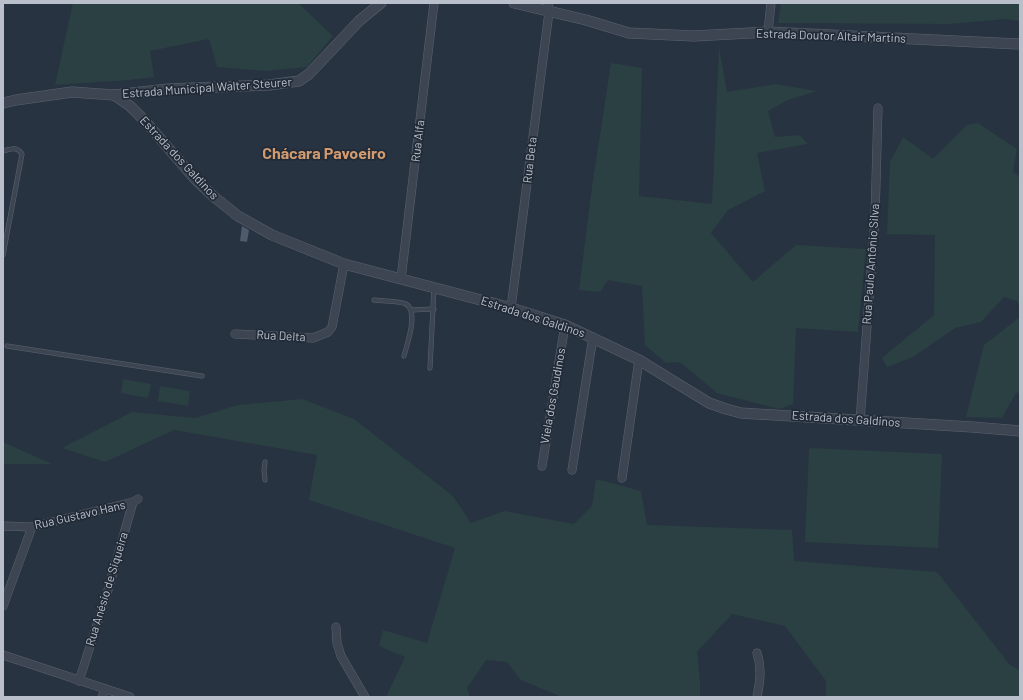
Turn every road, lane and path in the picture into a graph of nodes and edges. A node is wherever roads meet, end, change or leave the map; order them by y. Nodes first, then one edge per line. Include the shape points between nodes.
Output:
1 (381, 3) edge
2 (434, 3) edge
3 (514, 3) edge
4 (771, 3) edge
5 (549, 7) edge
6 (768, 32) junction
7 (1020, 44) edge
8 (114, 95) junction
9 (3, 103) edge
10 (878, 108) dead end
11 (3, 151) edge
12 (3, 255) edge
13 (344, 264) junction
14 (401, 279) junction
15 (434, 287) junction
16 (374, 300) dead end
17 (511, 308) junction
18 (434, 309) junction
19 (411, 310) junction
20 (565, 325) junction
21 (235, 334) dead end
22 (592, 337) junction
23 (6, 346) dead end
24 (404, 356) dead end
25 (639, 360) junction
26 (430, 368) dead end
27 (202, 376) dead end
28 (860, 421) junction
29 (1020, 431) edge
30 (265, 462) dead end
31 (542, 466) dead end
32 (572, 470) dead end
33 (622, 478) dead end
34 (264, 480) dead end
35 (136, 501) joint
36 (3, 526) edge
37 (32, 527) junction
38 (3, 606) edge
39 (336, 627) dead end
40 (757, 653) dead end
41 (3, 656) edge
42 (79, 681) junction
43 (104, 693) edge
44 (130, 697) edge
45 (365, 697) edge
46 (757, 697) edge

1 - 8 street, Estrada Municipal Walter Steurer via 359,21 309,74 299,81
2 - 14 street, Rua Alfa
3 - 5 street
4 - 6 street
5 - 6 street, Estrada Doutor Altair Martins via 629,33 694,36
5 - 17 street, Rua Beta
6 - 7 street, Estrada Doutor Altair Martins
8 - 9 street, Estrada Municipal Walter Steurer via 72,92
8 - 13 street, Estrada dos Galdinos via 130,106 196,179 238,216 272,235
10 - 28 street, Rua Paulo Antônio Silva via 875,218
11 - 12 lane via 15,148 22,154
13 - 14 street, Estrada dos Galdinos
13 - 21 street, Rua Delta via 332,327 328,332 314,338
14 - 15 street, Estrada dos Galdinos
15 - 17 street, Estrada dos Galdinos
15 - 18 lane
16 - 19 lane via 405,304
17 - 20 street, Estrada dos Galdinos
18 - 19 lane
18 - 26 lane
19 - 24 lane via 412,320
20 - 22 street, Estrada dos Galdinos
20 - 31 street, Viela dos Gaudinos
22 - 25 street, Estrada dos Galdinos
22 - 32 street
23 - 27 lane
25 - 28 street, Estrada dos Galdinos via 709,403 726,409 741,413
25 - 33 street
28 - 29 street, Estrada dos Galdinos
30 - 34 lane
35 - 37 street, Rua Gustavo Hans
35 - 42 street, Rua Anésio de Siqueira
36 - 37 street, Rua Gustavo Hans
37 - 38 street
39 - 45 street via 337,643 342,656
40 - 46 street via 761,673
41 - 42 street
42 - 43 street
43 - 44 street

